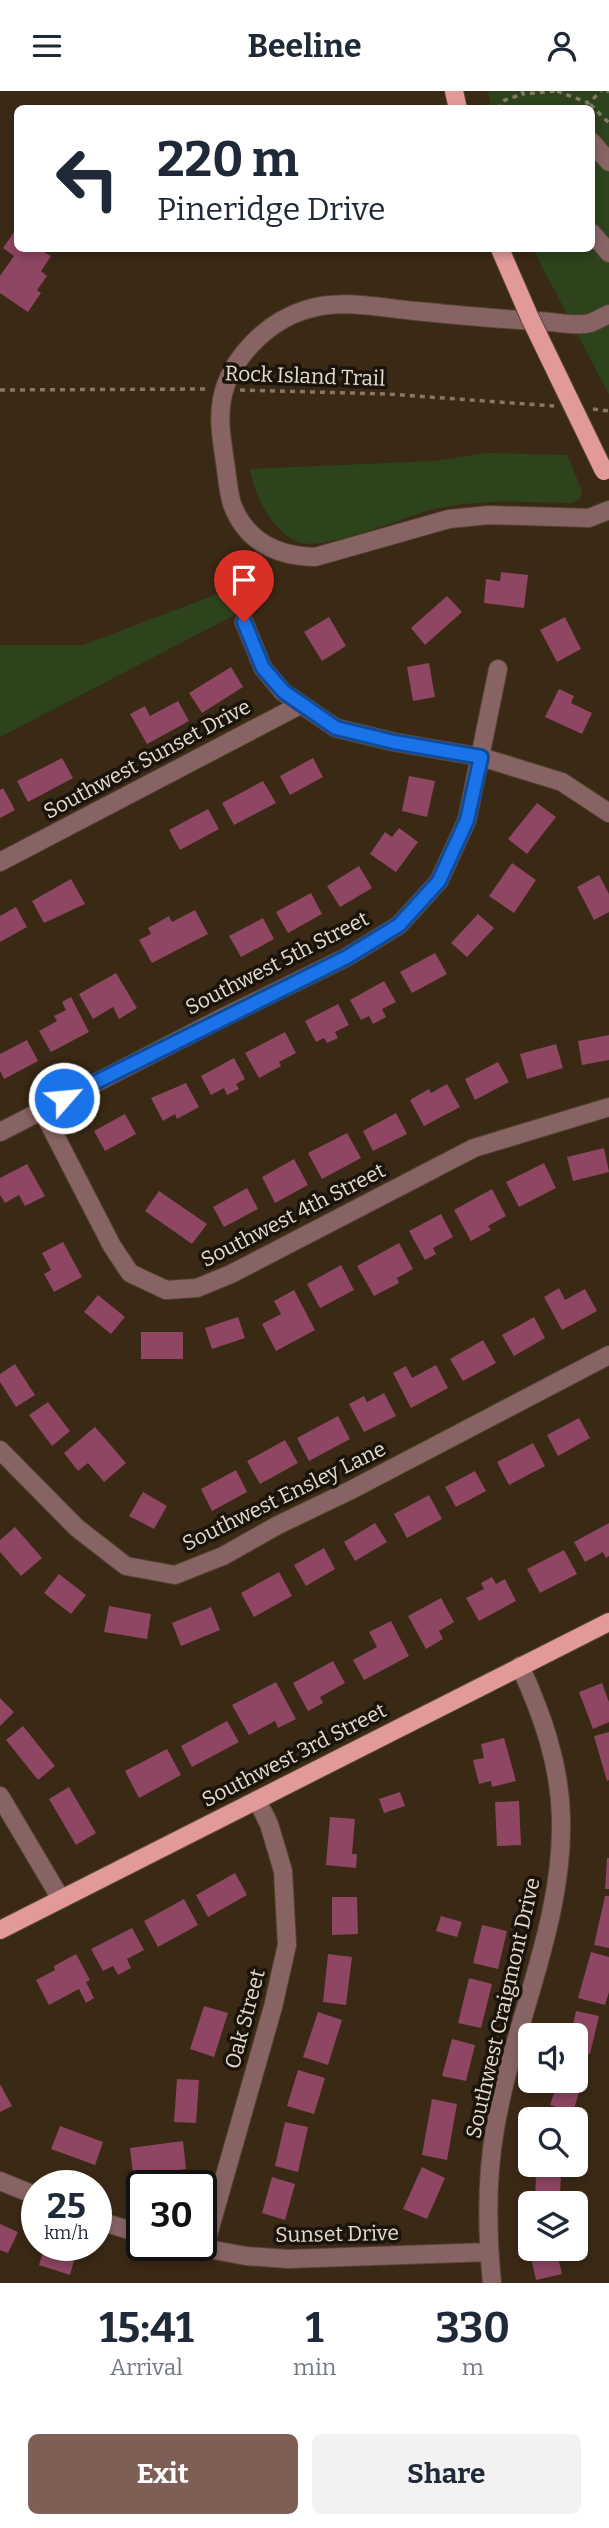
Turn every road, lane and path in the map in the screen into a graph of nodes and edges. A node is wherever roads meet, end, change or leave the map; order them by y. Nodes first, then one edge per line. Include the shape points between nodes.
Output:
1 (557, 91) edge
2 (601, 91) edge
3 (522, 92) edge
4 (589, 103) joint
5 (500, 105) edge
6 (595, 109) edge
7 (609, 123) edge
8 (595, 146) edge
9 (609, 162) edge
10 (595, 237) edge
11 (501, 252) edge
12 (609, 253) edge
13 (609, 298) edge
14 (609, 314) edge
15 (589, 323) junction
16 (226, 389) junction
17 (0, 390) edge
18 (554, 407) dead end
19 (581, 409) dead end
20 (609, 411) edge
21 (607, 475) edge
22 (609, 510) edge
23 (244, 622) dead end
24 (498, 669) dead end
25 (300, 705) junction
26 (481, 757) junction
27 (609, 813) edge
28 (0, 862) edge
29 (609, 1107) edge
30 (42, 1109) junction
31 (0, 1132) edge
32 (609, 1355) edge
33 (0, 1450) edge
34 (609, 1622) edge
35 (520, 1666) junction
36 (0, 1796) edge
37 (257, 1800) junction
38 (61, 1899) junction
39 (0, 1930) edge
40 (217, 2179) edge
41 (0, 2181) edge
42 (21, 2190) edge
43 (217, 2250) edge
44 (488, 2252) junction
45 (492, 2283) edge

1 - 3 path
1 - 4 path
2 - 4 path
3 - 5 path
6 - 7 path
8 - 9 street
10 - 12 street
11 - 21 main road, bridge
13 - 15 street
14 - 15 street
15 - 16 street via 326,305 305,310 258,337
16 - 17 path, Rock Island Trail
16 - 18 path, Rock Island Trail via 388,394
16 - 22 street via 220,427 231,502 249,531 273,551 315,557 449,519 489,515 589,518
19 - 20 path
23 - 25 street via 263,668
24 - 26 street, Southwest 5th Street
25 - 26 street via 336,728
25 - 28 street, Southwest Sunset Drive
26 - 27 street via 562,782
26 - 30 street, Southwest 5th Street via 467,820 439,881 399,925 347,957
29 - 30 street, Southwest 4th Street via 474,1148 231,1274 198,1288 166,1290 131,1273 124,1264
30 - 31 street, Southwest 5th Street
32 - 33 street, Southwest Ensley Lane via 223,1556 175,1575 126,1566 77,1528
34 - 35 main road, Southwest 3rd Street
35 - 37 main road, Southwest 3rd Street
35 - 44 street, Southwest Craigmont Drive via 539,1708 556,1766 561,1819 557,1885 495,2129
36 - 38 street
37 - 38 main road, Southwest 3rd Street
37 - 40 street, Oak Street via 283,1871 287,1945 273,2007
38 - 39 main road, Southwest 3rd Street
41 - 42 street
43 - 44 street, Sunset Drive via 288,2259
44 - 45 street, Southwest Craigmont Drive

